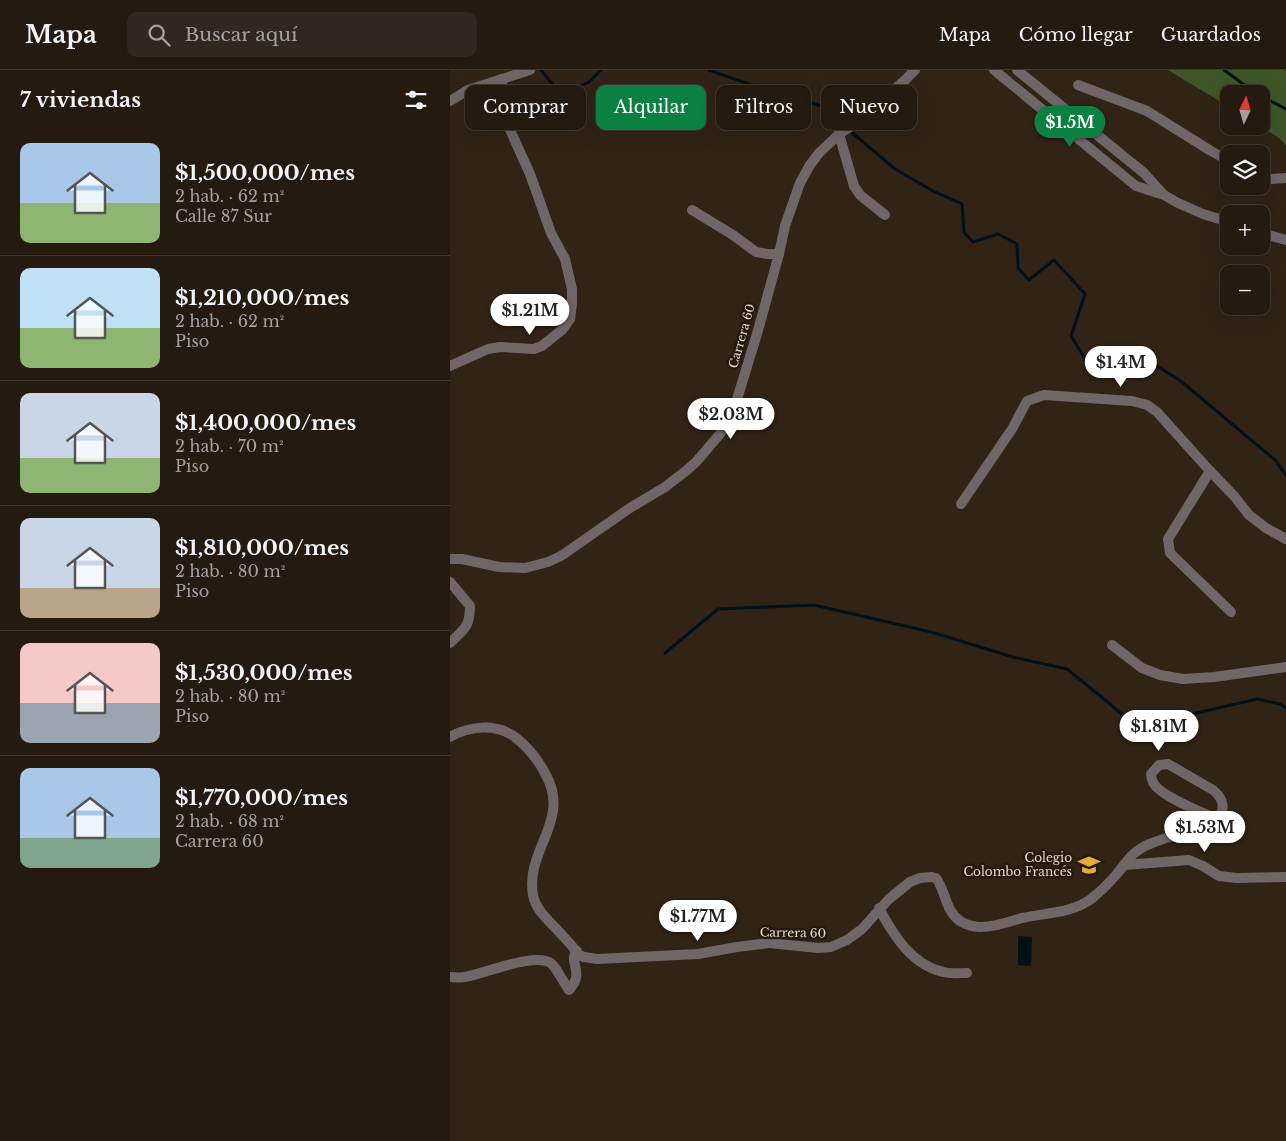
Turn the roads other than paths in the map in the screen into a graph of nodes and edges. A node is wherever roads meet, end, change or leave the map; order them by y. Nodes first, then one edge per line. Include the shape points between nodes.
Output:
1 (530, 70) edge
2 (915, 70) edge
3 (994, 70) edge
4 (1017, 70) edge
5 (502, 79) junction
6 (1078, 85) dead end
7 (450, 101) edge
8 (841, 133) junction
9 (1220, 156) edge
10 (1286, 178) edge
11 (1270, 179) edge
12 (1164, 195) junction
13 (692, 210) dead end
14 (885, 215) dead end
15 (1220, 219) edge
16 (1286, 232) edge
17 (1270, 235) edge
18 (1274, 237) junction
19 (1286, 240) edge
20 (779, 254) junction
21 (450, 366) edge
22 (1210, 471) junction
23 (961, 504) dead end
24 (1286, 539) edge
25 (450, 559) edge
26 (450, 582) edge
27 (1231, 612) dead end
28 (450, 643) edge
29 (1112, 645) dead end
30 (1286, 666) edge
31 (450, 736) edge
32 (1215, 818) junction
33 (1124, 864) junction
34 (1286, 877) edge
35 (880, 908) junction
36 (576, 952) junction
37 (967, 973) dead end
38 (450, 977) edge

1 - 5 street
2 - 8 street, Carrera 60 via 858,122
3 - 12 street via 1136,186
4 - 12 street via 1144,173
5 - 7 street via 468,90
5 - 21 street via 502,102 507,123 530,174 550,233 565,259 572,289 570,319 542,346 534,349 500,347
6 - 9 street via 1148,111
8 - 14 street via 854,186
8 - 20 street, Carrera 60 via 819,153 800,183
10 - 11 street
12 - 15 street via 1190,209
13 - 20 street via 756,252
16 - 18 street
17 - 18 street
18 - 19 street
20 - 25 street, Carrera 60 via 734,409 720,434 687,470 548,562 530,567 499,567 462,558
22 - 23 street via 1162,416 1147,405 1132,401 1044,395 1027,401
22 - 24 street via 1249,515
22 - 27 street via 1168,539 1170,554
26 - 28 street via 470,606 470,617 466,629
29 - 30 street via 1142,668 1160,676 1183,679
31 - 36 street via 477,728 501,730 521,742 540,762 553,791 554,807 536,859 534,897 540,911
32 - 32 street via 1221,814 1223,806 1213,790 1168,764 1159,765 1151,774 1159,790
32 - 33 street via 1147,845 1134,852
33 - 34 street via 1189,860 1219,876
33 - 35 street, Carrera 60 via 1091,899 1060,911 995,926 970,926 960,920 951,912 936,878 932,877 910,882
35 - 36 street, Carrera 60 via 862,929 831,947 769,943 698,954 596,959
35 - 37 street via 889,927 921,963 944,972
36 - 38 street via 573,957 576,980 569,990 552,964 542,960 467,977

